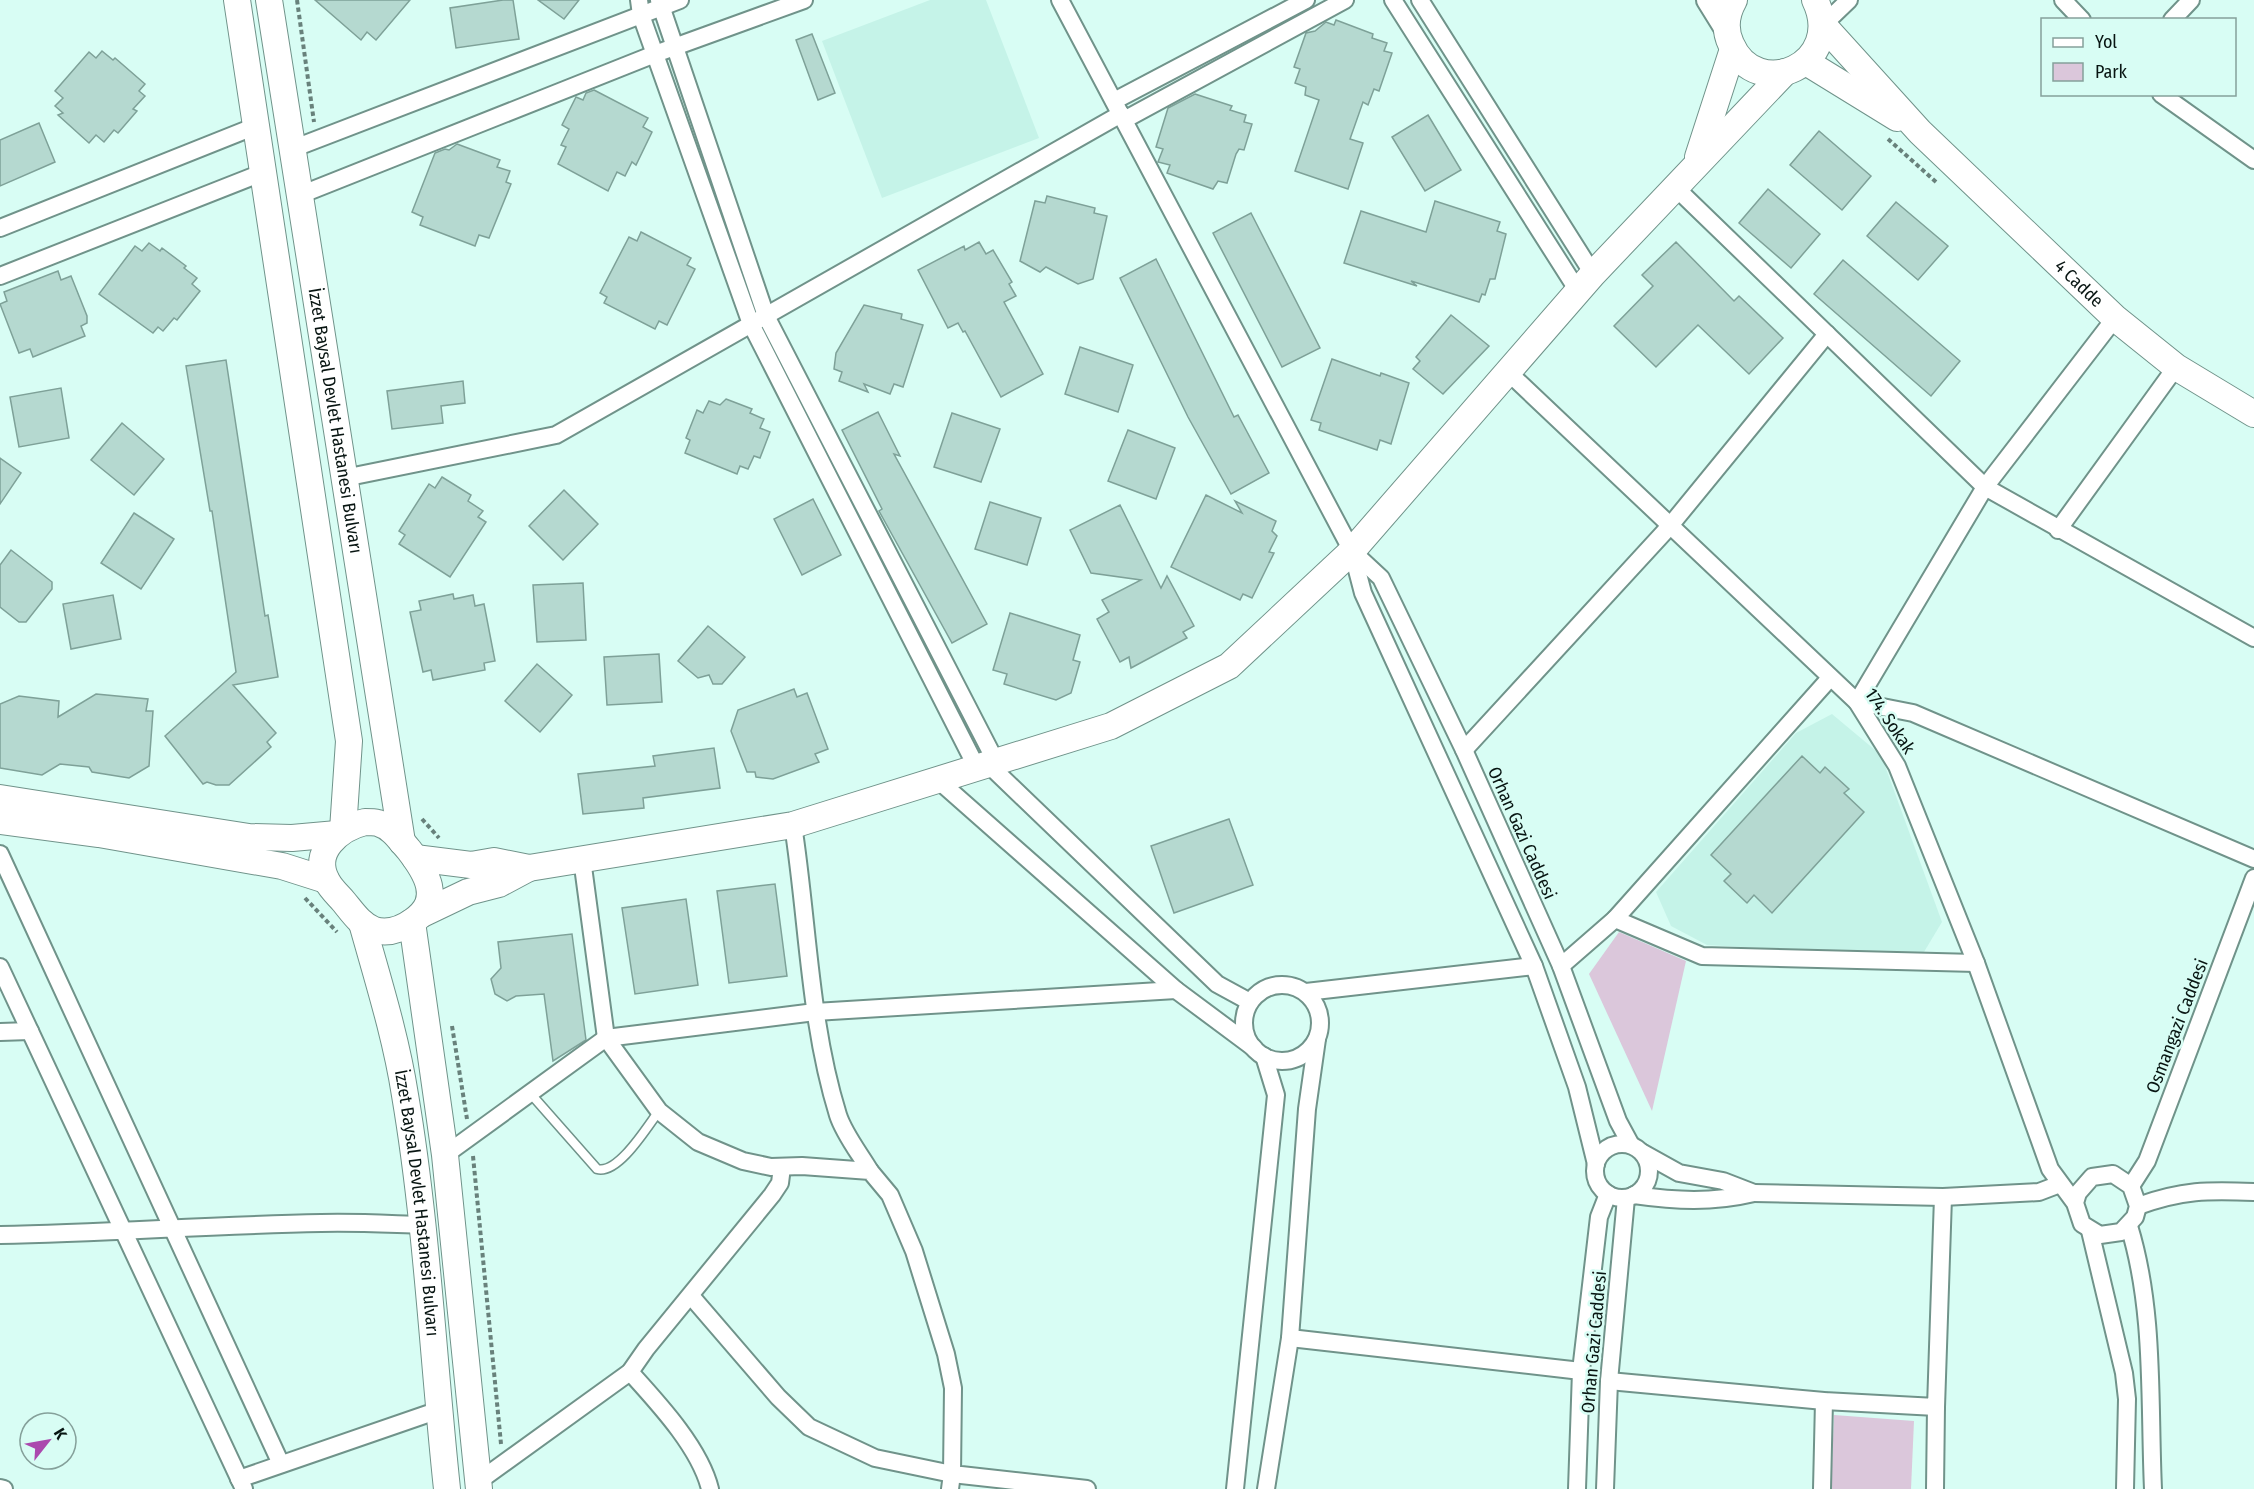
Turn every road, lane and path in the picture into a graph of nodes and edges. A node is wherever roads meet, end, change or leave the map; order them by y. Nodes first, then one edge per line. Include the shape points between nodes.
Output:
1 (237, 0) edge
2 (269, 0) edge
3 (680, 0) edge
4 (804, 0) edge
5 (1060, 0) edge
6 (1306, 0) edge
7 (1345, 0) edge
8 (1393, 0) edge
9 (1420, 0) edge
10 (1708, 0) edge
11 (1734, 0) edge
12 (1815, 0) edge
13 (1849, 0) edge
14 (2063, 0) edge
15 (2191, 0) edge
16 (659, 4) edge
17 (640, 8) edge
18 (2080, 18) edge
19 (2174, 18) edge
20 (1823, 25) junction
21 (1730, 39) junction
22 (673, 48) junction
23 (655, 54) junction
24 (1796, 67) junction
25 (2164, 96) edge
26 (1119, 112) junction
27 (256, 126) junction
28 (1920, 132) junction
29 (292, 149) junction
30 (2254, 160) edge
31 (1696, 163) junction
32 (264, 172) junction
33 (1675, 187) junction
34 (300, 195) junction
35 (0, 228) edge
36 (0, 276) edge
37 (1586, 282) junction
38 (766, 316) junction
39 (2115, 318) junction
40 (751, 324) junction
41 (1827, 334) junction
42 (2176, 367) junction
43 (1508, 372) junction
44 (2254, 414) edge
45 (344, 478) junction
46 (1985, 487) junction
47 (1669, 526) junction
48 (2058, 530) junction
49 (1352, 551) junction
50 (2254, 638) edge
51 (1830, 678) junction
52 (1857, 702) junction
53 (1464, 750) junction
54 (987, 765) junction
55 (938, 780) junction
56 (0, 798) edge
57 (0, 821) edge
58 (793, 825) junction
59 (340, 832) junction
60 (408, 850) junction
61 (0, 854) edge
62 (582, 859) junction
63 (2254, 859) edge
64 (529, 868) junction
65 (2254, 878) edge
66 (326, 880) junction
67 (417, 918) junction
68 (1615, 919) junction
69 (362, 923) junction
70 (1976, 963) junction
71 (1534, 966) junction
72 (1561, 966) junction
73 (0, 967) edge
74 (1176, 990) junction
75 (1306, 992) junction
76 (8, 1002) edge
77 (1250, 1002) junction
78 (815, 1012) junction
79 (30, 1031) junction
80 (0, 1032) edge
81 (606, 1038) junction
82 (1317, 1039) junction
83 (1259, 1052) junction
84 (530, 1093) junction
85 (659, 1111) junction
86 (1637, 1149) junction
87 (445, 1155) junction
88 (1596, 1164) junction
89 (782, 1167) junction
90 (870, 1171) junction
91 (2060, 1184) junction
92 (2131, 1186) junction
93 (2254, 1192) edge
94 (1754, 1193) junction
95 (1608, 1194) junction
96 (1630, 1197) junction
97 (1943, 1197) junction
98 (2075, 1203) junction
99 (2138, 1206) junction
100 (423, 1225) junction
101 (2129, 1226) junction
102 (172, 1228) junction
103 (2090, 1231) junction
104 (123, 1232) junction
105 (0, 1235) edge
106 (691, 1296) junction
107 (1290, 1338) junction
108 (1581, 1371) junction
109 (630, 1372) junction
110 (1609, 1381) junction
111 (1824, 1401) junction
112 (1936, 1407) junction
113 (439, 1410) junction
114 (281, 1464) junction
115 (951, 1481) edge
116 (242, 1484) edge
117 (479, 1485) edge
118 (447, 1489) edge
119 (710, 1489) edge
120 (1087, 1489) edge
121 (1235, 1489) edge
122 (1266, 1489) edge
123 (1577, 1489) edge
124 (1605, 1489) edge
125 (1822, 1489) edge
126 (1935, 1489) edge
127 (2125, 1489) edge
128 (2153, 1489) edge

1 - 27 main road, İzzet Baysal Devlet Hastanesi Bulvarı
2 - 29 main road, İzzet Baysal Devlet Hastanesi Bulvarı
3 - 16 street
4 - 22 street
5 - 26 street
6 - 26 street
7 - 26 street
8 - 37 street
9 - 37 street
10 - 21 main road
11 - 21 main road via 1727,18
12 - 20 main road
13 - 20 street
14 - 18 street
15 - 19 street
16 - 17 street
16 - 22 street
17 - 23 street
17 - 29 street
20 - 24 main road via 1815,51
20 - 28 main road
21 - 24 main road via 1751,68 1763,72
21 - 31 main road
22 - 23 street
22 - 38 street
23 - 34 street
23 - 40 street
24 - 28 main road
24 - 31 main road
25 - 30 street
26 - 38 street
26 - 49 street
27 - 32 main road, İzzet Baysal Devlet Hastanesi Bulvarı
27 - 35 street
28 - 39 main road, 4 Cadde
29 - 34 main road, İzzet Baysal Devlet Hastanesi Bulvarı
31 - 33 main road
32 - 36 street
32 - 59 main road, İzzet Baysal Devlet Hastanesi Bulvarı via 349,741
33 - 37 main road
33 - 41 street
34 - 45 main road, İzzet Baysal Devlet Hastanesi Bulvarı
37 - 43 main road
38 - 40 street
38 - 54 street
39 - 42 main road, 4 Cadde
39 - 46 street
40 - 45 street via 556,435
40 - 54 street
41 - 46 street
41 - 47 street
42 - 44 main road, 4 Cadde
42 - 48 street
43 - 47 street, 174. Sokak
43 - 49 main road
45 - 60 main road, İzzet Baysal Devlet Hastanesi Bulvarı
46 - 48 street
46 - 52 street
47 - 51 street, 174. Sokak
47 - 53 street
48 - 50 street
49 - 53 street, Orhan Gazi Caddesi via 1381,578
49 - 54 main road via 1229,666 1111,726
49 - 71 street via 1363,593
51 - 52 street, 174. Sokak
51 - 68 street
52 - 63 street via 1913,713
52 - 70 street, 174. Sokak via 1898,766
53 - 72 street, Orhan Gazi Caddesi
54 - 55 main road
54 - 77 street via 1217,984
55 - 58 main road
55 - 74 street
56 - 59 main road via 249,837 292,838
57 - 66 main road via 282,866
58 - 62 main road
58 - 78 street
59 - 60 main road, İzzet Baysal Devlet Hastanesi Bulvarı via 365,822 380,823 395,833
59 - 66 main road, İzzet Baysal Devlet Hastanesi Bulvarı via 326,847
60 - 64 main road via 471,865 494,861
60 - 67 main road, İzzet Baysal Devlet Hastanesi Bulvarı via 425,872 430,886 427,905
61 - 102 street
62 - 64 main road
62 - 81 street
64 - 67 main road
65 - 92 street, Osmangazi Caddesi via 2147,1161
66 - 69 main road, İzzet Baysal Devlet Hastanesi Bulvarı
67 - 69 main road via 386,932
67 - 87 main road, İzzet Baysal Devlet Hastanesi Bulvarı
68 - 70 street via 1702,956
68 - 72 street
69 - 100 main road, İzzet Baysal Devlet Hastanesi Bulvarı via 398,1057
70 - 91 street, 174. Sokak via 2050,1169
71 - 75 street
71 - 88 street via 1577,1086
72 - 86 street, Orhan Gazi Caddesi via 1618,1121
73 - 76 street
74 - 78 street
74 - 83 street
75 - 77 street via 1282,984 1270,986
75 - 82 street via 1319,1014
76 - 79 street
77 - 83 street via 1244,1025
78 - 81 street
78 - 90 street via 838,1117
79 - 80 street
79 - 104 street
81 - 84 street
81 - 85 street
82 - 83 street via 1299,1057 1275,1060
82 - 107 street via 1307,1108
83 - 121 street via 1276,1095
84 - 85 lane via 602,1171 621,1160
84 - 87 street
85 - 89 street via 698,1142 720,1153
86 - 88 street via 1614,1145
86 - 94 street via 1679,1173 1723,1181
86 - 96 street via 1649,1167 1649,1176 1641,1191
87 - 117 main road, İzzet Baysal Devlet Hastanesi Bulvarı
88 - 95 street via 1598,1182
89 - 90 street
89 - 106 street via 780,1183 772,1195
90 - 115 street via 890,1195 914,1251 946,1354 953,1388
91 - 97 street via 2039,1192
91 - 98 street, 174. Sokak
92 - 98 street via 2123,1178 2102,1174 2084,1184
92 - 99 street
93 - 99 street via 2201,1190 2161,1197
94 - 96 street via 1723,1201
94 - 97 street
95 - 96 street
95 - 108 street via 1599,1217
96 - 110 street, Orhan Gazi Caddesi
97 - 112 street
98 - 103 street via 2082,1224
99 - 101 street
100 - 102 street via 324,1223
100 - 113 main road, İzzet Baysal Devlet Hastanesi Bulvarı
101 - 103 street via 2111,1236
101 - 128 street via 2146,1314
102 - 104 street
102 - 114 street
103 - 127 street via 2124,1373
104 - 105 street
104 - 116 street
106 - 109 street
106 - 115 street via 809,1427 875,1458
107 - 108 street
107 - 122 street
108 - 123 street
109 - 117 street
109 - 119 street via 658,1402 705,1470
110 - 111 street
110 - 124 street, Orhan Gazi Caddesi
111 - 112 street
111 - 125 street
112 - 126 street
113 - 114 street
113 - 118 main road, İzzet Baysal Devlet Hastanesi Bulvarı
114 - 116 street
115 - 120 street

